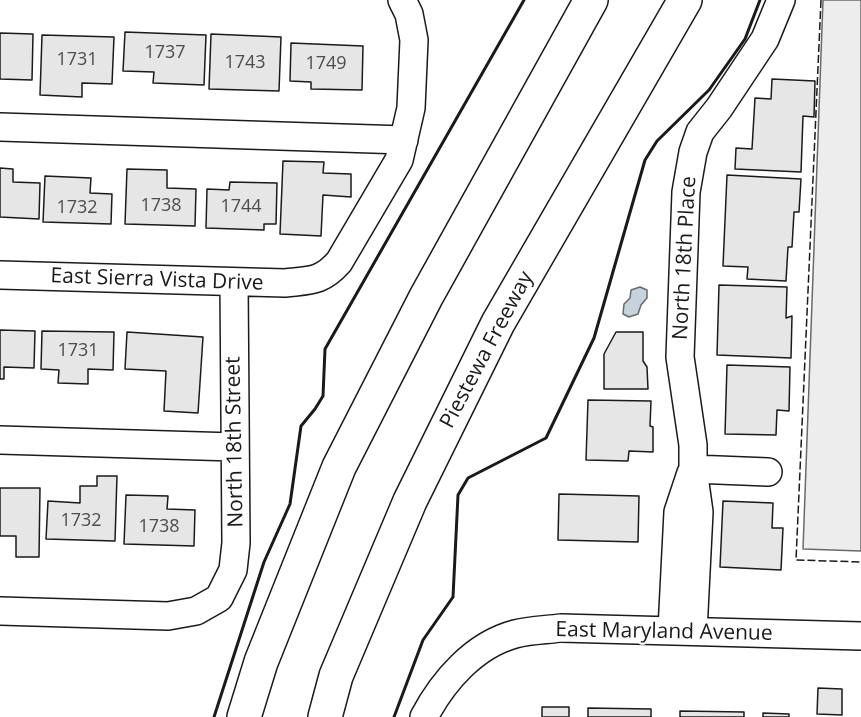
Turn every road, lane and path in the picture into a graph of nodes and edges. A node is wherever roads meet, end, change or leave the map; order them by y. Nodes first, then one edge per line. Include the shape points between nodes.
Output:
1 (402, 0) edge
2 (591, 0) edge
3 (685, 0) edge
4 (781, 0) edge
5 (0, 127) edge
6 (404, 140) junction
7 (0, 275) edge
8 (234, 283) junction
9 (0, 440) edge
10 (234, 447) junction
11 (693, 469) junction
12 (768, 472) dead end
13 (0, 611) edge
14 (682, 631) junction
15 (861, 636) edge
16 (244, 717) edge
17 (325, 717) edge
18 (424, 717) edge

1 - 6 street via 414,40 411,108
2 - 16 highway via 426,297 339,467 261,662
3 - 17 highway, Piestewa Freeway via 498,323 410,501 336,676
4 - 11 street, North 18th Place via 765,39 700,132 693,152 686,192 680,357
5 - 6 street
6 - 8 street, East Sierra Vista Drive via 399,160 328,275 285,283
7 - 8 street, East Sierra Vista Drive
8 - 10 street, North 18th Street
9 - 10 street
10 - 13 street, North 18th Street via 235,552 233,570 219,598 196,611 168,616
11 - 12 street
11 - 14 street, North 18th Place
14 - 15 street, East Maryland Avenue
14 - 18 street, East Maryland Avenue via 561,628 514,634 473,657 442,687

